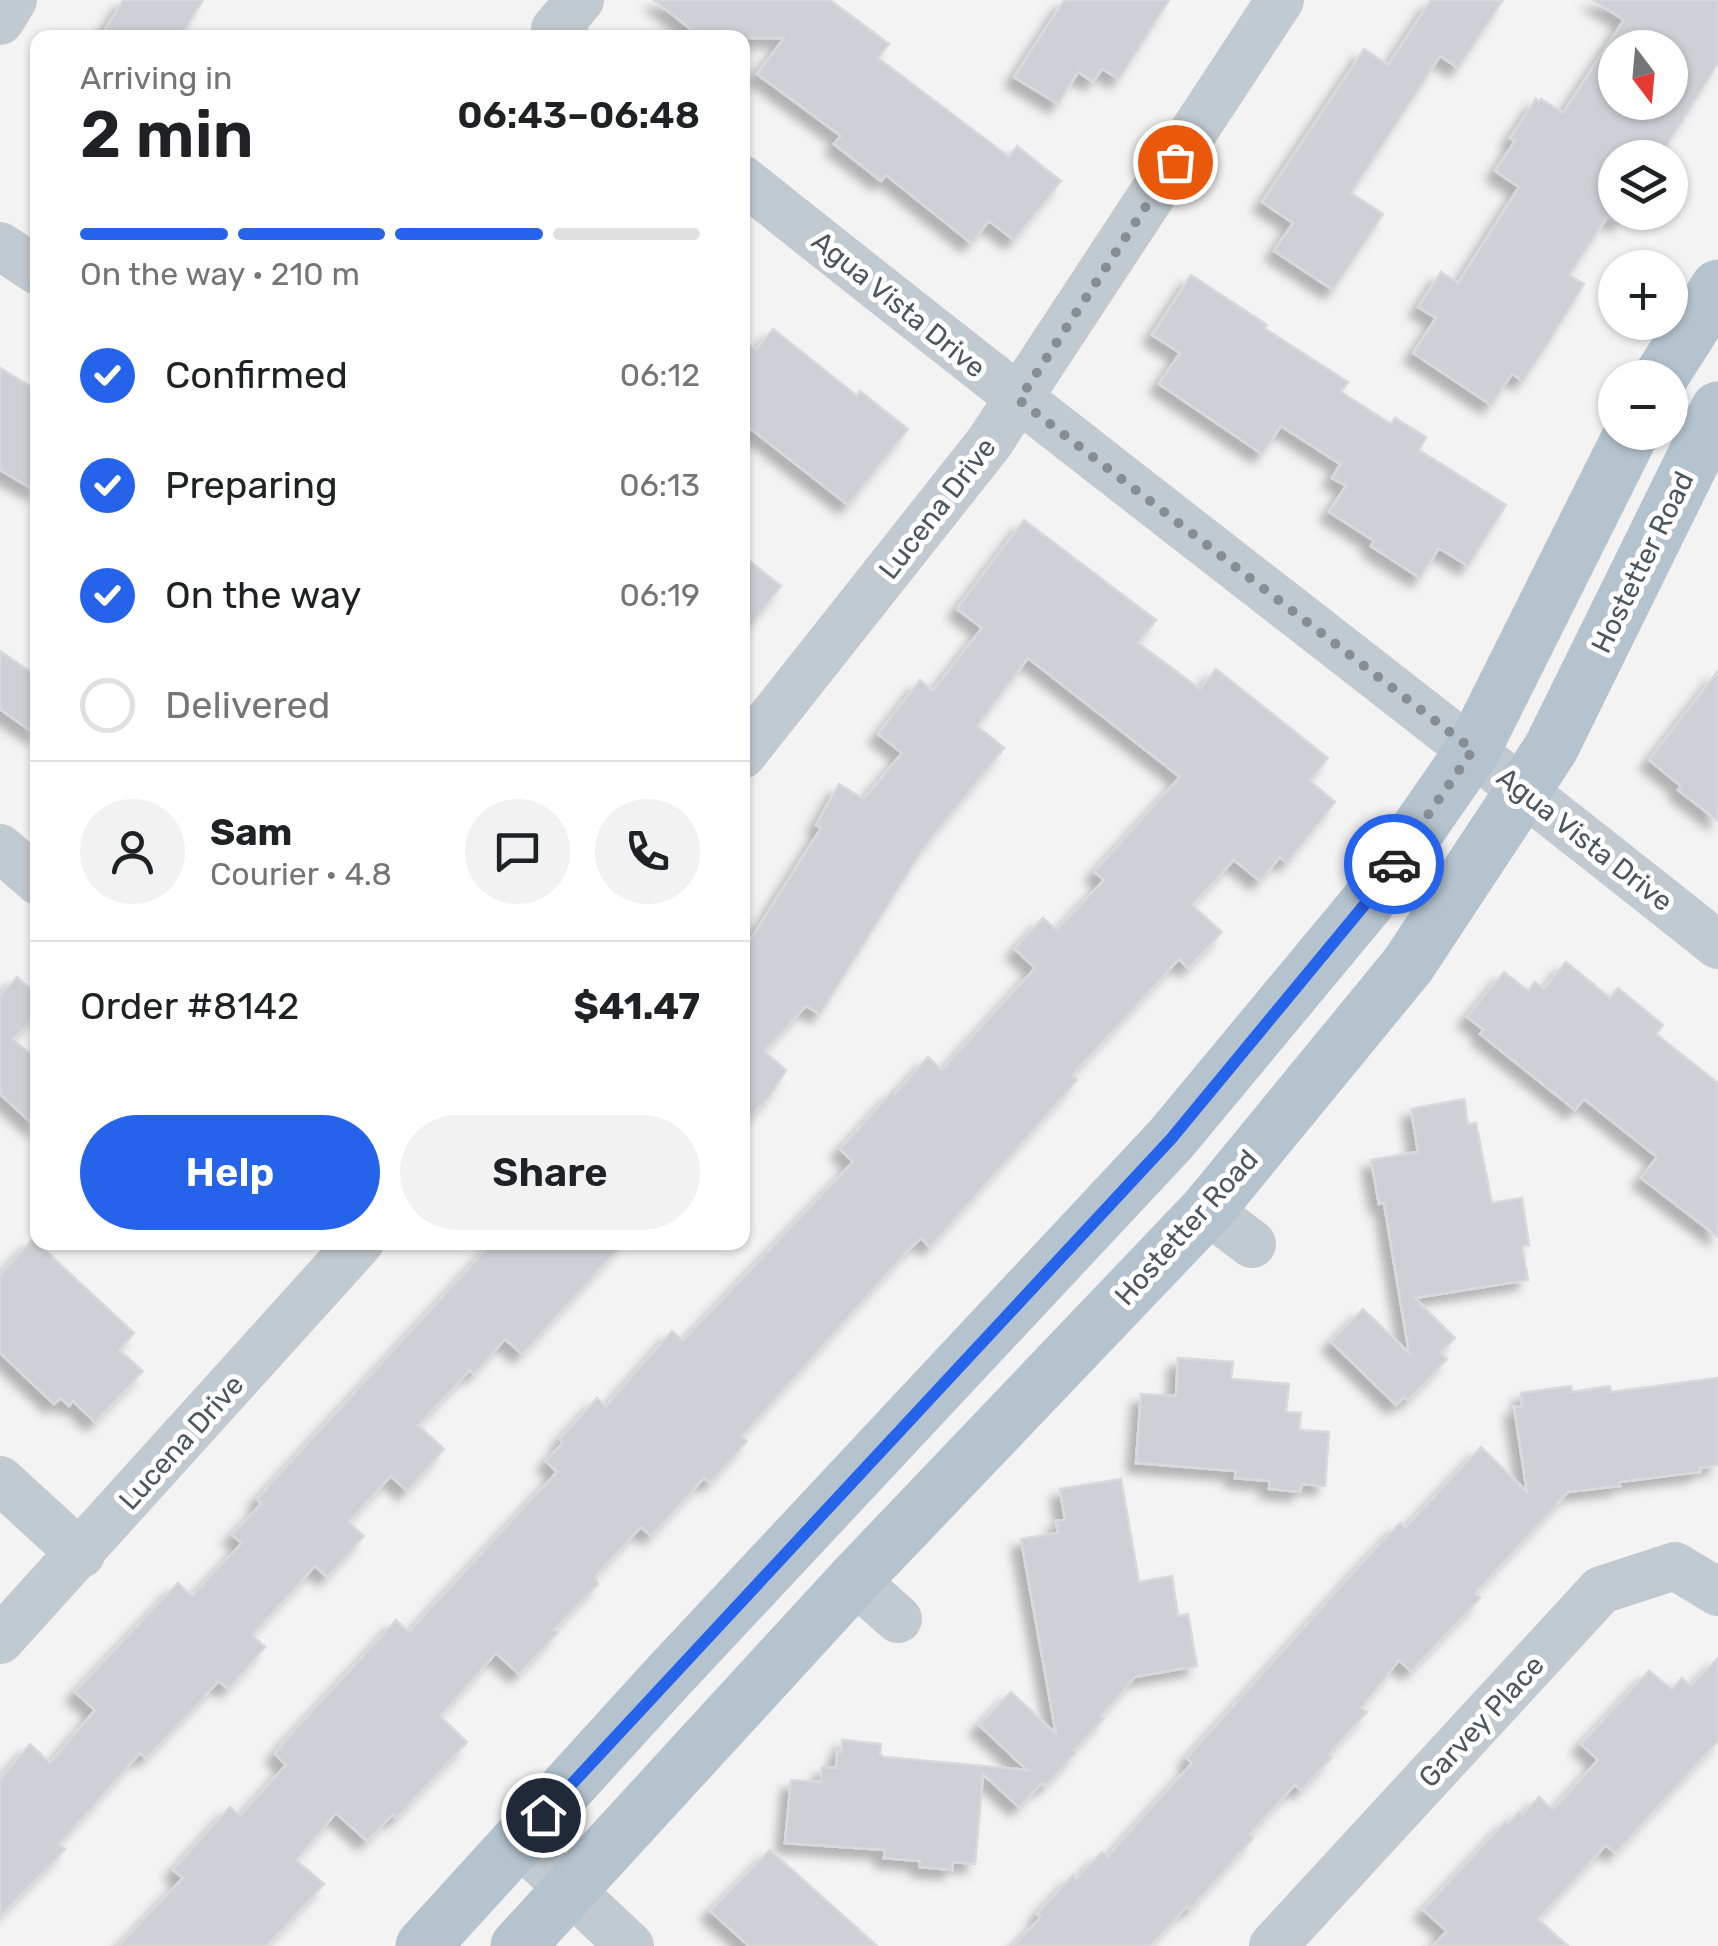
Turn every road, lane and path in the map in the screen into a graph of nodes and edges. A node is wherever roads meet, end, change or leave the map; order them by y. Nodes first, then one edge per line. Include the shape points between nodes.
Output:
1 (14, 0) edge
2 (580, 0) edge
3 (1280, 0) edge
4 (0, 21) edge
5 (557, 30) edge
6 (750, 185) edge
7 (0, 246) edge
8 (30, 266) edge
9 (1718, 288) edge
10 (1672, 360) edge
11 (1019, 400) junction
12 (1718, 409) edge
13 (1623, 450) edge
14 (750, 745) edge
15 (1473, 750) junction
16 (1525, 792) junction
17 (0, 848) edge
18 (30, 874) edge
19 (1718, 945) edge
20 (1207, 1210) junction
21 (1252, 1244) dead end
22 (353, 1250) edge
23 (0, 1480) edge
24 (81, 1554) junction
25 (854, 1580) junction
26 (1718, 1592) edge
27 (898, 1620) dead end
28 (0, 1640) edge
29 (518, 1842) junction
30 (570, 1890) junction
31 (423, 1946) edge
32 (518, 1946) edge
33 (630, 1946) edge
34 (1273, 1946) edge

1 - 4 street
2 - 5 street
3 - 11 street, Lucena Drive
6 - 11 street, Agua Vista Drive
7 - 8 street
9 - 10 main road
11 - 14 street, Lucena Drive
11 - 15 street, Agua Vista Drive
12 - 16 main road, Hostetter Road
13 - 15 main road
15 - 16 street, Agua Vista Drive
15 - 29 main road via 1366,903 1171,1139
16 - 19 street, Agua Vista Drive
16 - 20 main road, Hostetter Road via 1408,965
17 - 18 street
20 - 21 street
20 - 25 main road, Hostetter Road
22 - 24 street, Lucena Drive
23 - 24 street
24 - 28 street, Lucena Drive
25 - 27 street
25 - 30 main road, Hostetter Road
26 - 34 street, Garvey Place via 1674,1566 1602,1590
29 - 30 street
29 - 31 main road
30 - 32 main road, Hostetter Road
30 - 33 street

